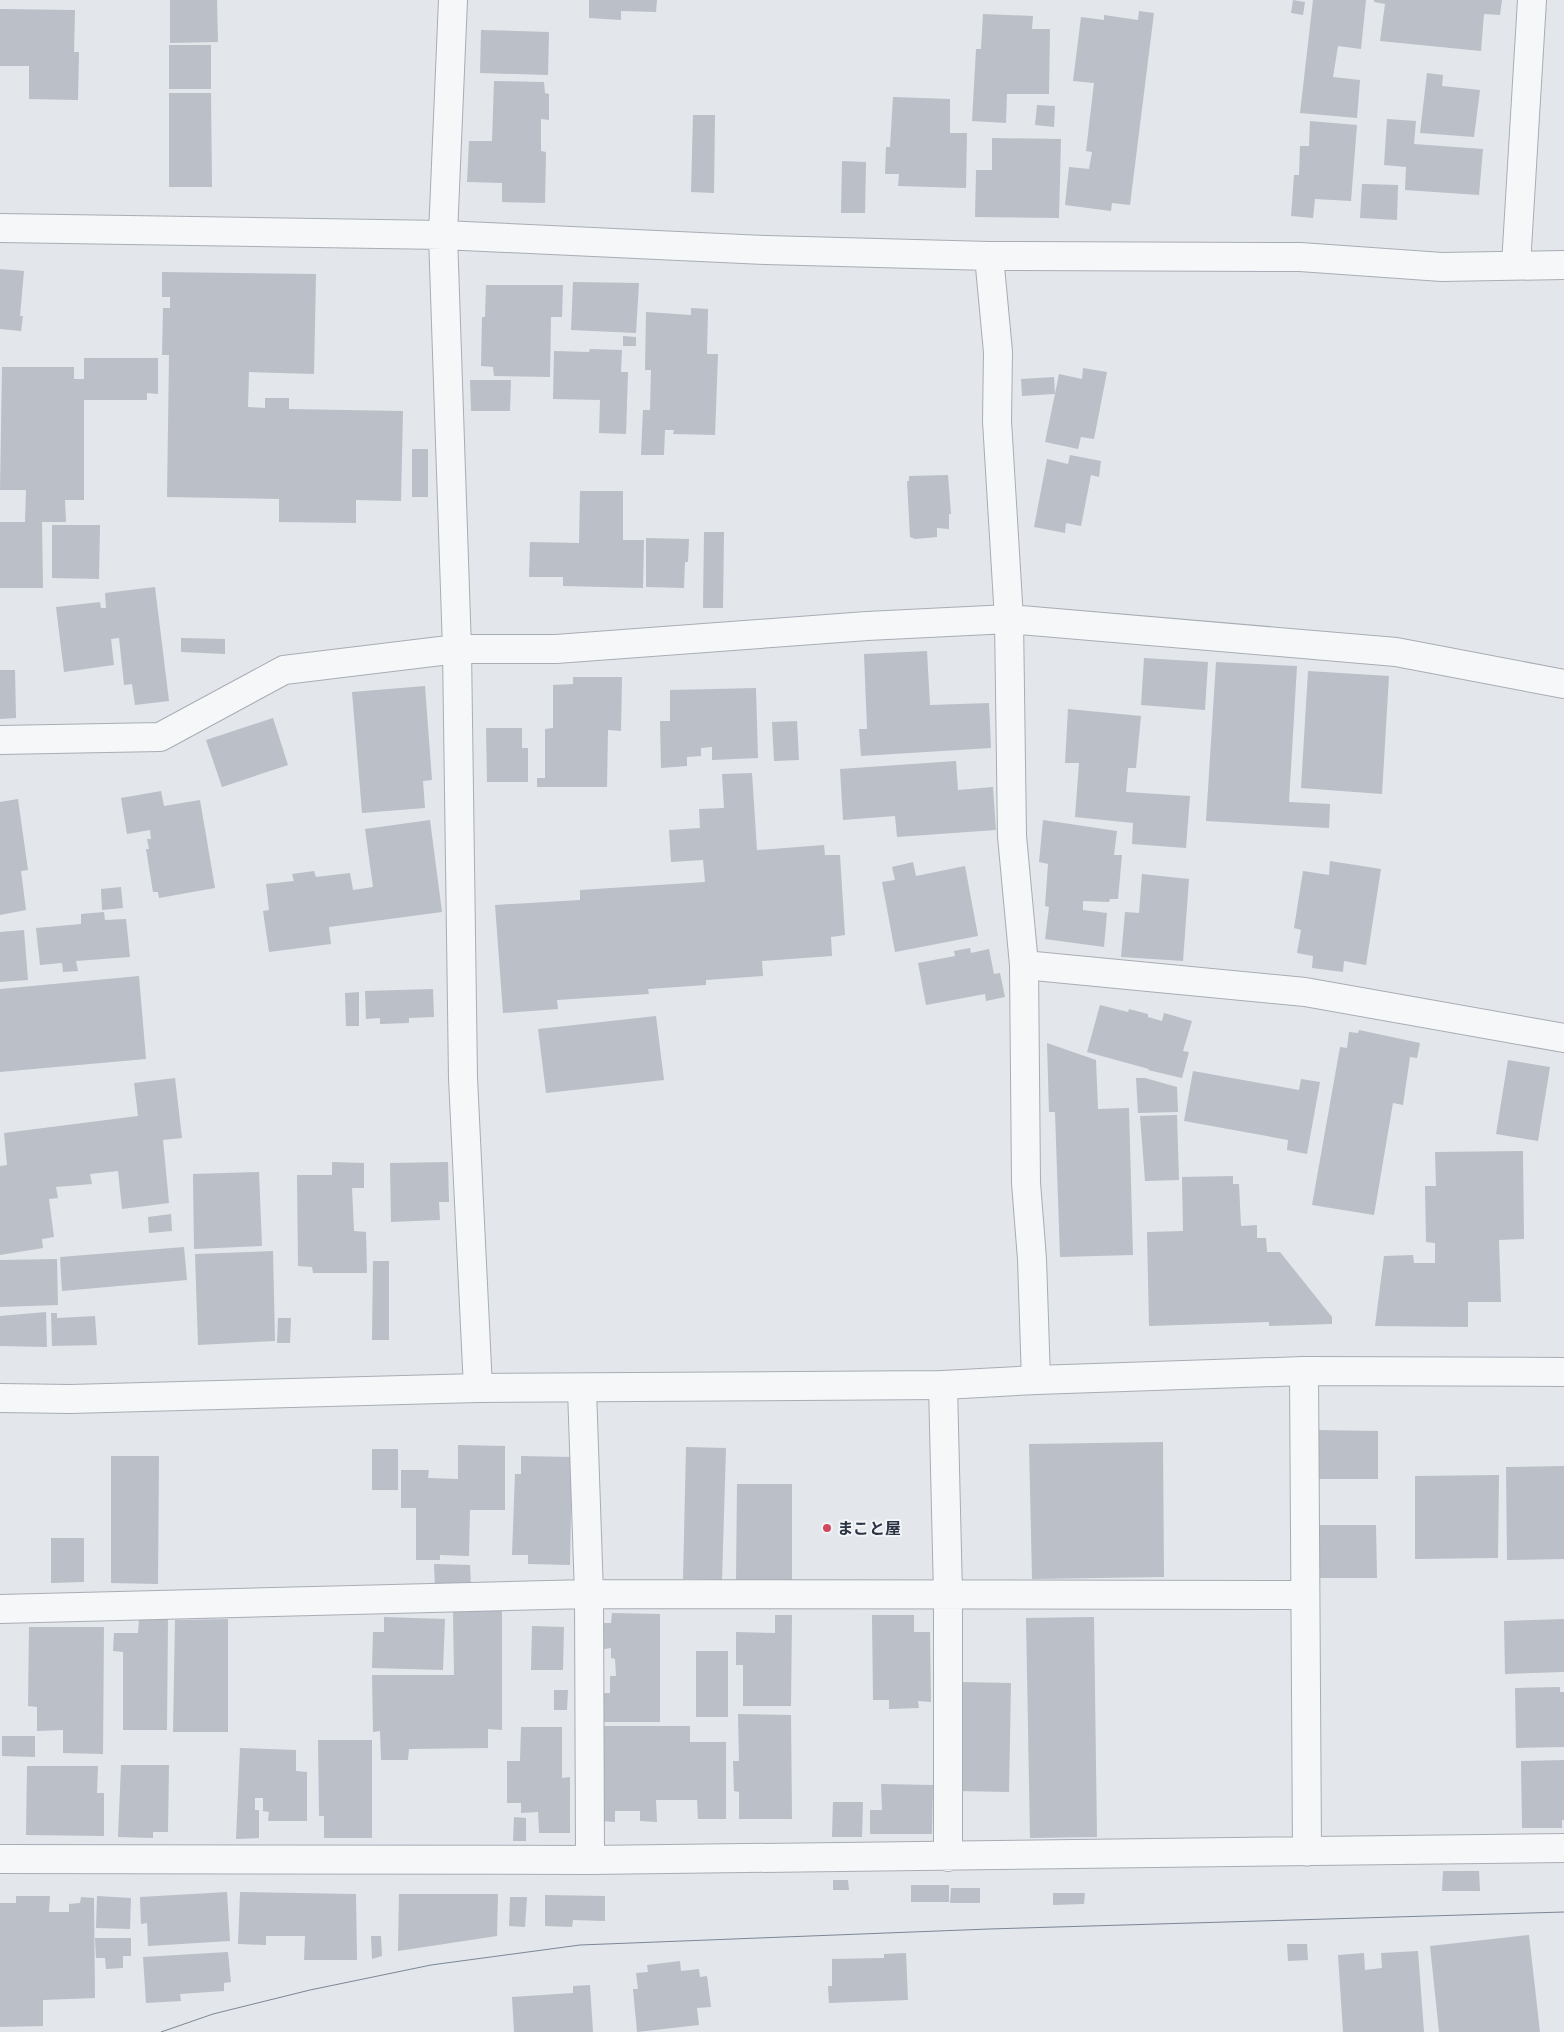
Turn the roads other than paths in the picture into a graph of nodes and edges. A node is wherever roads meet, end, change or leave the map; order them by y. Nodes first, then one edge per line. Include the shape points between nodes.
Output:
1 (453, 0) edge
2 (1532, 0) edge
3 (0, 228) edge
4 (443, 235) junction
5 (988, 256) junction
6 (1516, 265) junction
7 (1564, 265) edge
8 (1009, 619) junction
9 (457, 649) junction
10 (1564, 684) edge
11 (0, 740) edge
12 (1024, 965) junction
13 (1564, 1038) edge
14 (1304, 1371) junction
15 (1564, 1372) edge
16 (1036, 1380) junction
17 (943, 1385) junction
18 (478, 1388) junction
19 (582, 1389) junction
20 (0, 1398) edge
21 (589, 1594) junction
22 (948, 1594) junction
23 (1305, 1595) junction
24 (0, 1609) edge
25 (1564, 1848) edge
26 (1307, 1852) junction
27 (948, 1857) junction
28 (0, 1859) edge
29 (590, 1860) junction

1 - 4 street
2 - 6 street
3 - 4 street
4 - 5 street via 766,250
4 - 9 street
5 - 6 street via 1300,257 1442,267
5 - 8 street via 998,352 997,422
6 - 7 street
8 - 9 street via 556,649
8 - 10 street via 1396,652
8 - 12 street via 1012,836
9 - 11 street via 284,670 160,737
9 - 18 street via 463,1078
12 - 13 street via 1305,992
12 - 16 street via 1026,1183
14 - 15 street
14 - 16 street
14 - 23 street
16 - 17 street
17 - 19 street
17 - 22 street
18 - 19 street
18 - 20 street
19 - 21 street
21 - 22 street
21 - 24 street
21 - 29 street
22 - 23 street
22 - 27 street
23 - 26 street
25 - 26 street
26 - 27 street
27 - 29 street
28 - 29 street

